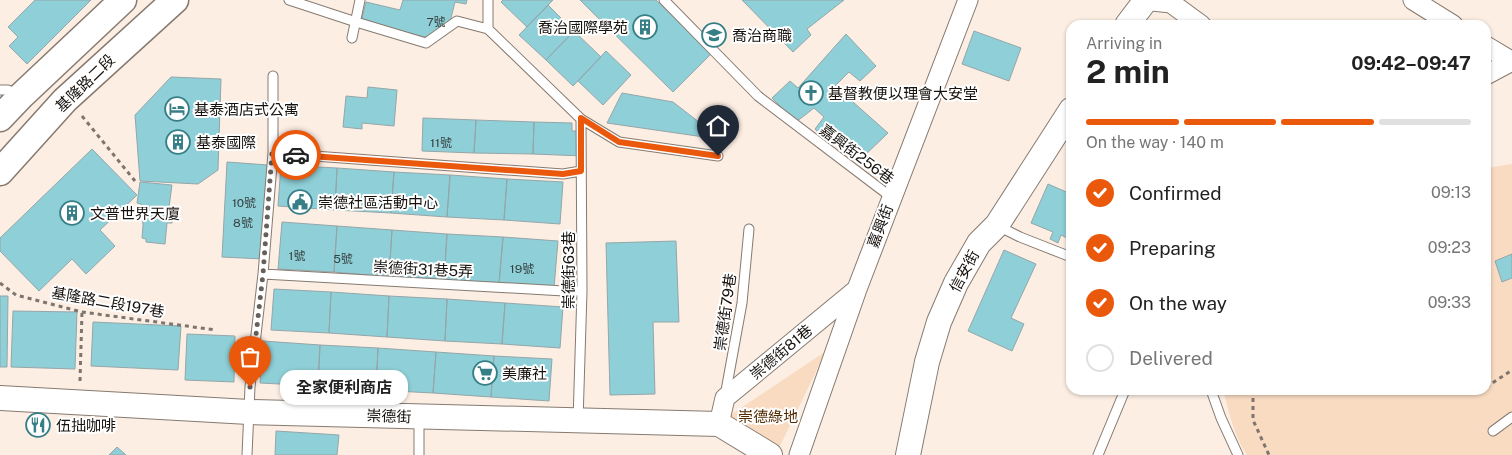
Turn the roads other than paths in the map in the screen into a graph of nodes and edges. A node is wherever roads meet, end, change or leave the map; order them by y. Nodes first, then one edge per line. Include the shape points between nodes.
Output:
1 (123, 0) edge
2 (175, 0) edge
3 (289, 0) edge
4 (360, 0) edge
5 (488, 0) edge
6 (664, 0) edge
7 (968, 0) edge
8 (1145, 0) edge
9 (1413, 0) edge
10 (1131, 20) edge
11 (1195, 20) edge
12 (1445, 20) edge
13 (356, 22) junction
14 (488, 29) junction
15 (352, 38) dead end
16 (1491, 49) edge
17 (1511, 61) edge
18 (1491, 72) edge
19 (273, 76) dead end
20 (5, 91) edge
21 (0, 118) edge
22 (581, 118) junction
23 (1066, 118) edge
24 (272, 153) junction
25 (718, 156) dead end
26 (581, 171) junction
27 (0, 172) edge
28 (891, 197) junction
29 (997, 225) junction
30 (750, 229) dead end
31 (1066, 256) edge
32 (263, 274) junction
33 (857, 289) junction
34 (582, 291) junction
35 (1123, 395) edge
36 (1213, 395) edge
37 (0, 398) edge
38 (725, 398) junction
39 (249, 412) junction
40 (419, 416) junction
41 (1512, 417) edge
42 (578, 421) junction
43 (719, 424) junction
44 (1493, 431) dead end
45 (247, 455) edge
46 (419, 455) edge
47 (770, 455) edge
48 (799, 455) edge
49 (908, 455) edge
50 (1098, 455) edge
51 (1238, 455) edge

1 - 20 main road
2 - 27 main road, 基隆路二段 via 65,100
3 - 13 lane
4 - 13 lane
5 - 14 lane
6 - 28 lane, 嘉興街256巷 via 758,96
7 - 28 street, 嘉興街
8 - 10 street
8 - 11 street via 1171,3
9 - 12 street
13 - 14 lane via 426,43 457,21
13 - 15 lane
14 - 22 lane
16 - 17 street
17 - 18 street
19 - 24 lane
20 - 21 main road
22 - 25 lane via 619,142
22 - 26 lane, 崇德街63巷
23 - 29 street, 信安街
24 - 26 lane via 563,174
24 - 32 lane
26 - 34 lane, 崇德街63巷
28 - 33 street, 嘉興街
29 - 31 lane
29 - 49 street, 信安街 via 979,243 939,322 927,362
30 - 38 lane, 崇德街79巷 via 742,304
32 - 34 lane, 崇德街31巷5弄
32 - 39 lane
33 - 38 street, 崇德街81巷
33 - 48 street, 嘉興街
34 - 42 lane, 崇德街63巷
35 - 50 lane
36 - 51 lane
37 - 39 street, 崇德街
38 - 43 street
39 - 40 street, 崇德街
39 - 45 lane
40 - 42 street, 崇德街
40 - 46 lane
41 - 44 lane
42 - 43 street, 崇德街
43 - 47 street

